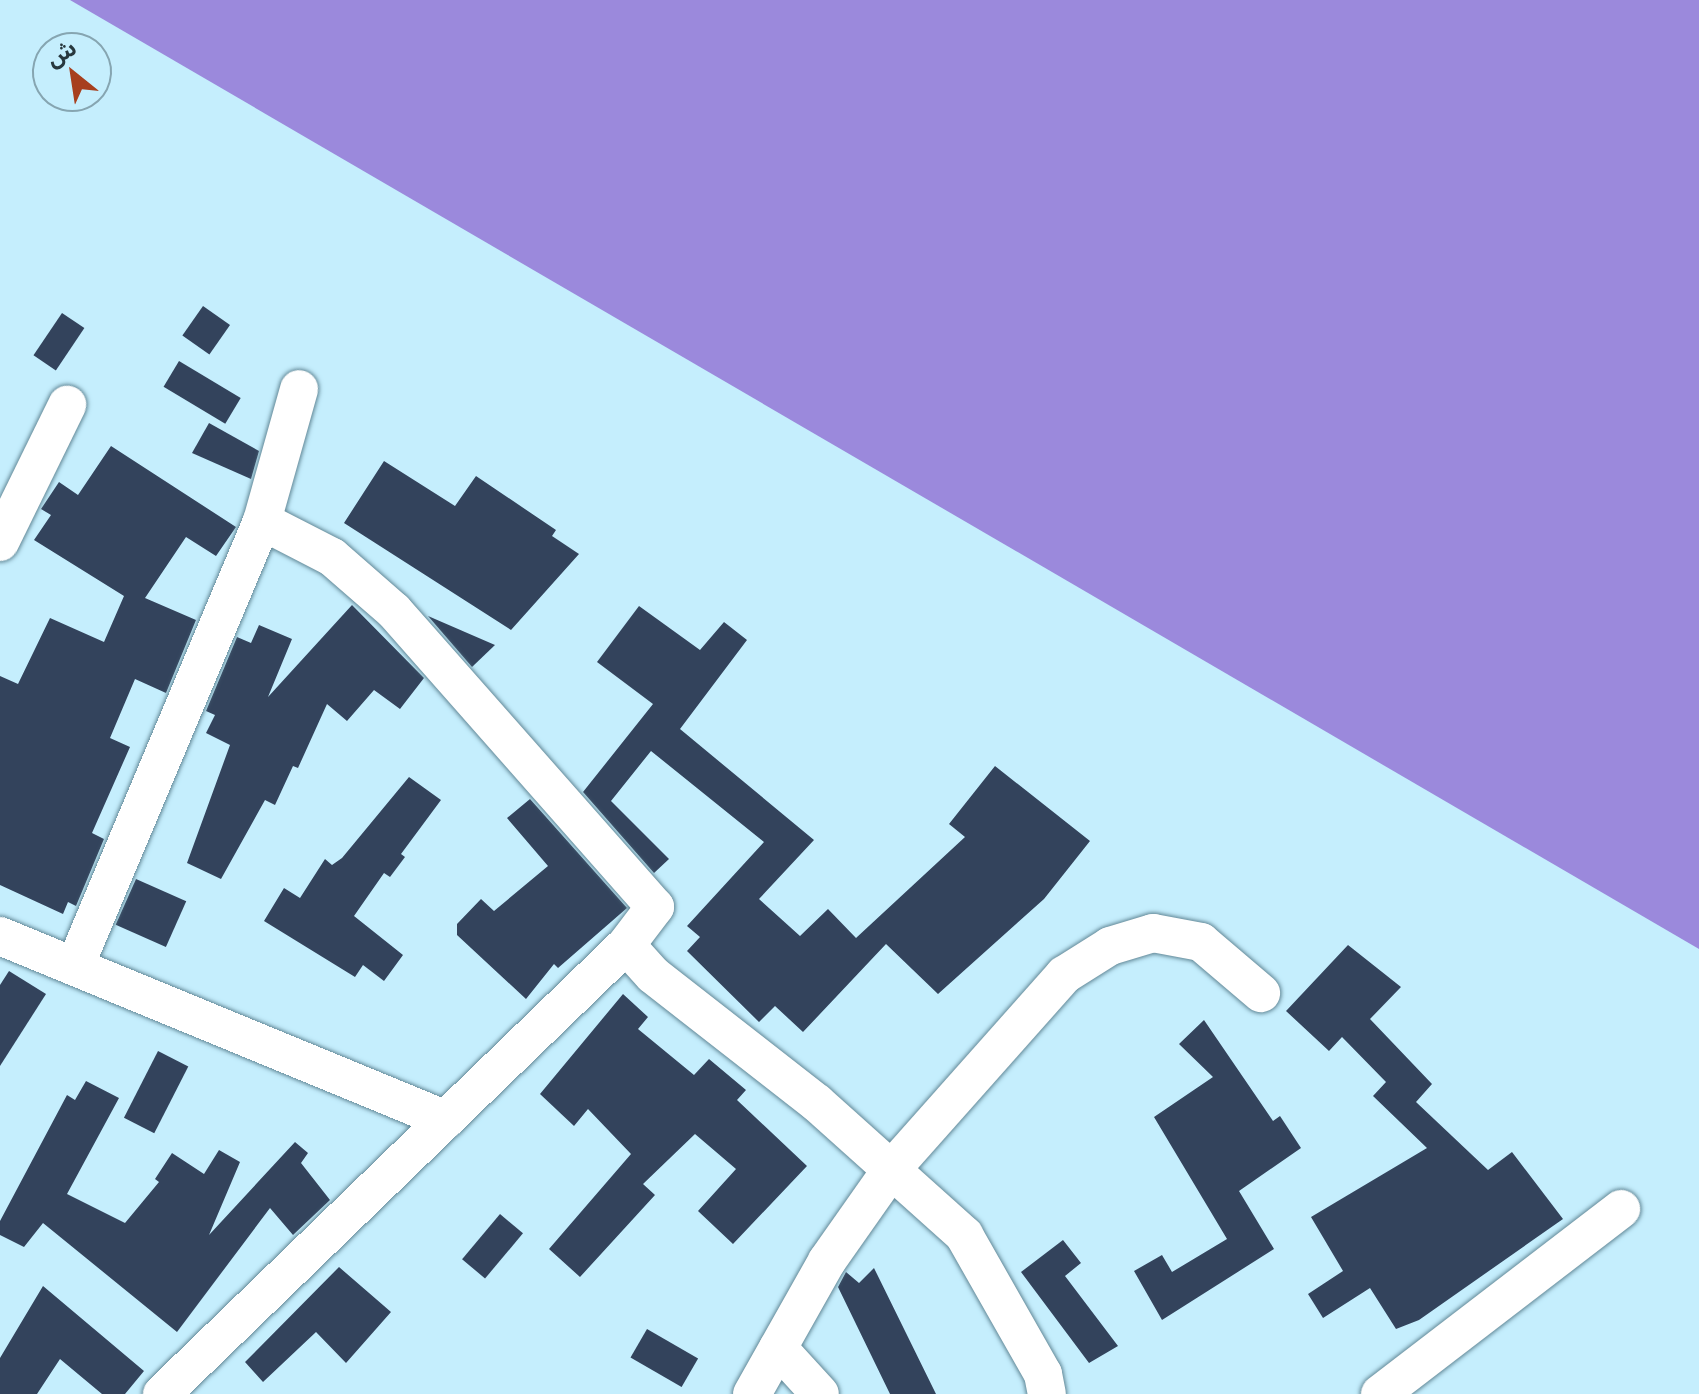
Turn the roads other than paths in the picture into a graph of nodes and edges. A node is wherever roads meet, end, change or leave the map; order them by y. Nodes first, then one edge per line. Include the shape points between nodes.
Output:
1 (299, 389) dead end
2 (67, 405) dead end
3 (262, 521) junction
4 (4, 524) edge
5 (0, 936) edge
6 (626, 945) junction
7 (75, 966) junction
8 (1261, 993) dead end
9 (446, 1120) junction
10 (891, 1170) junction
11 (1621, 1209) dead end
12 (778, 1348) junction
13 (162, 1394) edge
14 (752, 1394) edge
15 (820, 1394) edge
16 (1047, 1394) edge
17 (1380, 1394) edge

1 - 3 street
2 - 4 street
3 - 6 street via 332,557 394,611 655,907
3 - 7 street
5 - 7 street
6 - 9 street
6 - 10 street via 653,975
7 - 9 street
8 - 10 street via 1201,942 1153,933 1110,946 1064,975
9 - 13 street
10 - 12 street via 827,1261
10 - 16 street via 964,1235 1043,1374
11 - 17 street
12 - 14 street
12 - 15 street

